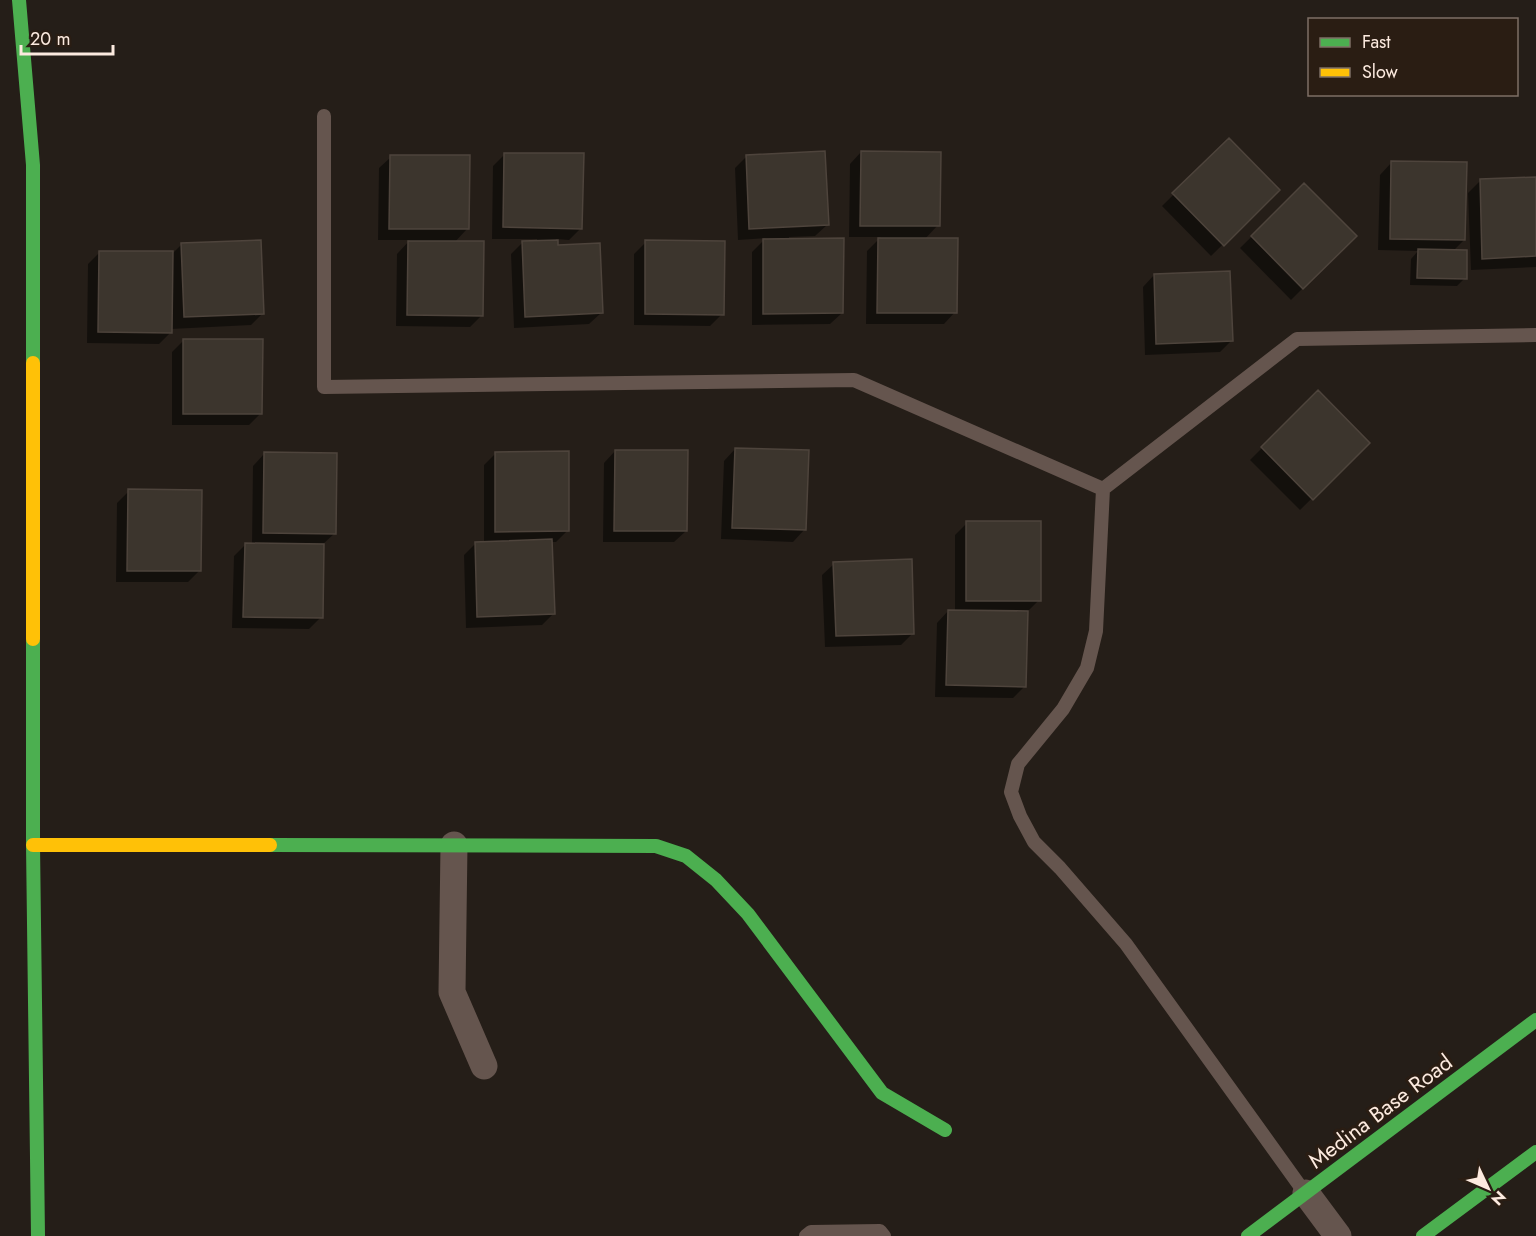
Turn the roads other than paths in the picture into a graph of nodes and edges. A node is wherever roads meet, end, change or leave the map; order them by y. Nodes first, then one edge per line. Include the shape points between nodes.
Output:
1 (19, 0) edge
2 (324, 116) dead end
3 (1536, 335) edge
4 (1103, 489) junction
5 (33, 845) junction
6 (454, 845) junction
7 (1536, 1020) edge
8 (484, 1066) dead end
9 (945, 1130) dead end
10 (1536, 1152) edge
11 (1306, 1193) junction
12 (38, 1236) edge
13 (806, 1236) edge
14 (884, 1236) edge
15 (1248, 1236) edge
16 (1338, 1236) edge
17 (1423, 1236) edge

1 - 5 street via 33,165
2 - 4 lane via 324,387 854,380
3 - 4 lane via 1297,339
4 - 11 lane via 1096,631 1087,668 1063,709 1018,764 1011,792 1034,842 1126,944
5 - 6 street
5 - 12 street
6 - 8 street via 452,992
6 - 9 street via 656,846 686,856 748,914 882,1093
7 - 11 street, Medina Base Road
10 - 17 street
11 - 15 street, Medina Base Road
11 - 16 street
13 - 14 lane via 812,1232 880,1231

